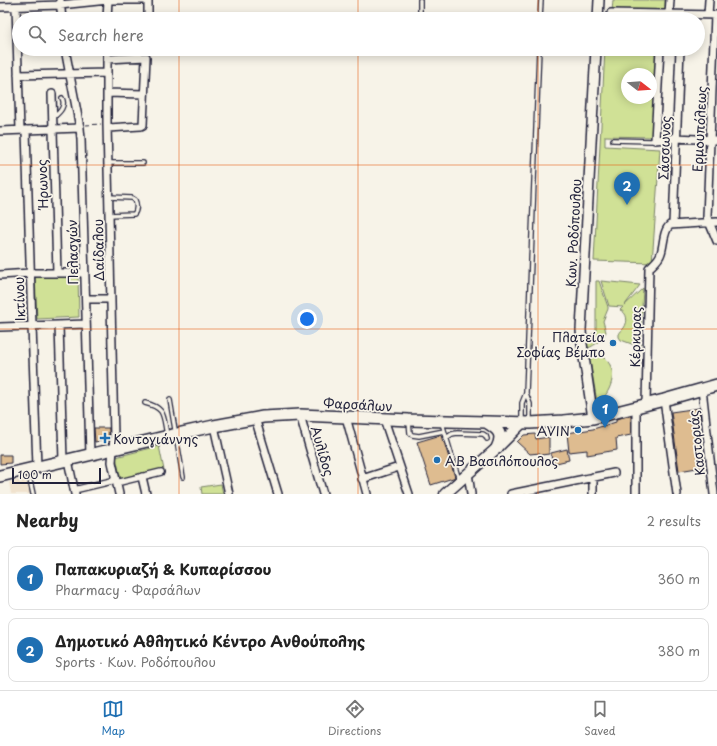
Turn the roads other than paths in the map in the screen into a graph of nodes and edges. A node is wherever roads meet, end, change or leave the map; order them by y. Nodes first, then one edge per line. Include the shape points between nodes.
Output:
1 (108, 0) edge
2 (148, 0) edge
3 (420, 0) edge
4 (541, 0) edge
5 (599, 0) edge
6 (670, 0) edge
7 (709, 0) edge
8 (60, 2) edge
9 (0, 7) edge
10 (16, 7) junction
11 (16, 12) edge
12 (61, 12) edge
13 (107, 12) edge
14 (148, 12) edge
15 (420, 12) edge
16 (540, 12) edge
17 (598, 12) edge
18 (666, 12) edge
19 (705, 15) edge
20 (708, 15) junction
21 (716, 15) edge
22 (18, 56) edge
23 (67, 56) edge
24 (539, 56) edge
25 (596, 56) edge
26 (660, 56) edge
27 (680, 56) edge
28 (107, 59) joint
29 (70, 73) junction
30 (107, 73) junction
31 (18, 76) junction
32 (107, 92) junction
33 (52, 94) dead end
34 (144, 94) junction
35 (62, 98) dead end
36 (53, 117) junction
37 (108, 126) junction
38 (80, 127) junction
39 (53, 129) junction
40 (0, 130) edge
41 (23, 130) junction
42 (676, 138) junction
43 (714, 139) edge
44 (613, 140) dead end
45 (655, 140) junction
46 (142, 163) dead end
47 (108, 164) junction
48 (109, 197) junction
49 (109, 215) junction
50 (709, 222) junction
51 (717, 222) edge
52 (673, 224) junction
53 (717, 241) edge
54 (57, 273) junction
55 (85, 273) junction
56 (30, 274) junction
57 (0, 275) edge
58 (86, 299) junction
59 (111, 299) junction
60 (86, 324) junction
61 (59, 325) junction
62 (32, 326) junction
63 (0, 327) edge
64 (717, 385) edge
65 (702, 389) junction
66 (526, 394) junction
67 (170, 400) dead end
68 (664, 400) junction
69 (144, 403) dead end
70 (641, 405) junction
71 (300, 415) junction
72 (346, 416) junction
73 (256, 418) junction
74 (593, 418) junction
75 (384, 419) junction
76 (409, 420) junction
77 (485, 422) junction
78 (526, 423) junction
79 (214, 426) junction
80 (443, 426) junction
81 (172, 435) junction
82 (446, 438) junction
83 (486, 439) dead end
84 (497, 448) junction
85 (113, 450) junction
86 (717, 450) edge
87 (709, 451) junction
88 (90, 455) junction
89 (65, 461) junction
90 (400, 467) junction
91 (33, 468) junction
92 (161, 472) dead end
93 (468, 473) junction
94 (614, 473) dead end
95 (0, 476) edge
96 (142, 477) junction
97 (183, 477) dead end
98 (593, 477) junction
99 (362, 479) junction
100 (116, 481) junction
101 (460, 481) junction
102 (75, 492) edge
103 (33, 494) edge
104 (119, 494) edge
105 (146, 494) edge
106 (229, 494) edge
107 (278, 494) edge
108 (323, 494) edge
109 (367, 494) edge
110 (410, 494) edge
111 (445, 494) edge
112 (471, 494) edge
113 (511, 494) edge
114 (593, 494) edge
115 (636, 494) edge
116 (677, 494) edge
117 (714, 494) edge

1 - 2 street
1 - 8 street
1 - 13 street
2 - 14 street
3 - 15 lane
4 - 16 lane
5 - 17 street
6 - 18 street
7 - 20 street
8 - 10 street
8 - 12 street
9 - 10 street
10 - 11 street, Ικτίνου
19 - 20 street
20 - 21 street
21 - 43 street, Ερμουπόλεως
22 - 31 street, Ικτίνου
23 - 29 street, Πελασγών
24 - 66 lane
25 - 74 street, Κων. Ροδόπουλου via 581,330
26 - 45 street
27 - 42 street, Σάσσωνος
28 - 30 street, Δαίδαλου
28 - 34 street via 146,57
29 - 30 street
29 - 31 street
29 - 38 street, Πελασγών
30 - 32 street, Δαίδαλου
31 - 41 street, Ικτίνου
32 - 34 street
32 - 37 street, Δαίδαλου
33 - 36 street, Ήρωνος
34 - 37 street via 144,123 141,126
35 - 36 lane via 63,107
36 - 39 street, Ήρωνος
37 - 47 street, Δαίδαλου
38 - 39 street
38 - 55 street, Πελασγών
39 - 41 street
39 - 54 street, Ήρωνος
40 - 41 street
41 - 56 street, Ικτίνου
42 - 43 street
42 - 45 street
42 - 52 street, Σάσσωνος
43 - 50 street, Ερμουπόλεως via 707,194
44 - 45 lane
46 - 47 lane
47 - 48 street, Δαίδαλου
48 - 49 street, Δαίδαλου
48 - 49 lane via 136,200 134,214
49 - 59 street, Δαίδαλου
50 - 51 street
50 - 52 street
50 - 53 street, Ερμουπόλεως
52 - 70 street, Κέρκυρας via 667,228 660,256 649,270
54 - 55 street
54 - 56 street
55 - 58 street, Πελασγών
56 - 57 street
56 - 62 street, Ικτίνου
58 - 59 street
58 - 60 street, Πελασγών
59 - 85 street, Δαίδαλου
60 - 61 street
60 - 88 street, Πελασγών
61 - 62 street
61 - 89 street
62 - 63 street
62 - 91 street, Ικτίνου
64 - 65 main road, Φαρσάλων
65 - 68 main road, Φαρσάλων
65 - 87 street, Καστοριάς
66 - 78 lane via 530,404
66 - 78 lane via 522,403
67 - 81 lane
68 - 70 main road, Φαρσάλων
68 - 116 street
69 - 81 lane via 154,405 162,411
70 - 74 main road, Φαρσάλων
70 - 115 street, Κέρκυρας
71 - 72 main road, Φαρσάλων
71 - 73 main road, Φαρσάλων
71 - 108 street, Αυλίδος
72 - 75 main road, Φαρσάλων
72 - 99 street
73 - 79 main road, Φαρσάλων
73 - 107 street
74 - 78 main road, Φαρσάλων
75 - 76 main road, Φαρσάλων
75 - 90 street
76 - 80 main road, Φαρσάλων
76 - 80 lane via 409,431 412,435 418,436
77 - 78 main road, Φαρσάλων
77 - 80 main road, Φαρσάλων
77 - 84 main road via 499,432 501,438
78 - 84 main road
79 - 81 main road, Φαρσάλων
79 - 106 street
80 - 82 lane
81 - 85 main road, Φαρσάλων
81 - 97 lane
82 - 83 lane via 454,433 460,433 484,434
82 - 101 lane
84 - 93 main road
85 - 88 main road, Φαρσάλων
85 - 100 street, Δαίδαλου via 112,462
86 - 87 street
87 - 117 street, Καστοριάς
88 - 89 main road, Φαρσάλων
89 - 91 main road, Φαρσάλων
89 - 102 street
90 - 99 street
90 - 110 street
91 - 95 main road, Φαρσάλων
91 - 103 lane
92 - 96 street
93 - 101 main road
93 - 112 street
94 - 98 street
96 - 100 street
96 - 105 street
98 - 113 street
98 - 114 street
99 - 109 street
100 - 102 street
100 - 104 street, Δαίδαλου
101 - 111 main road

